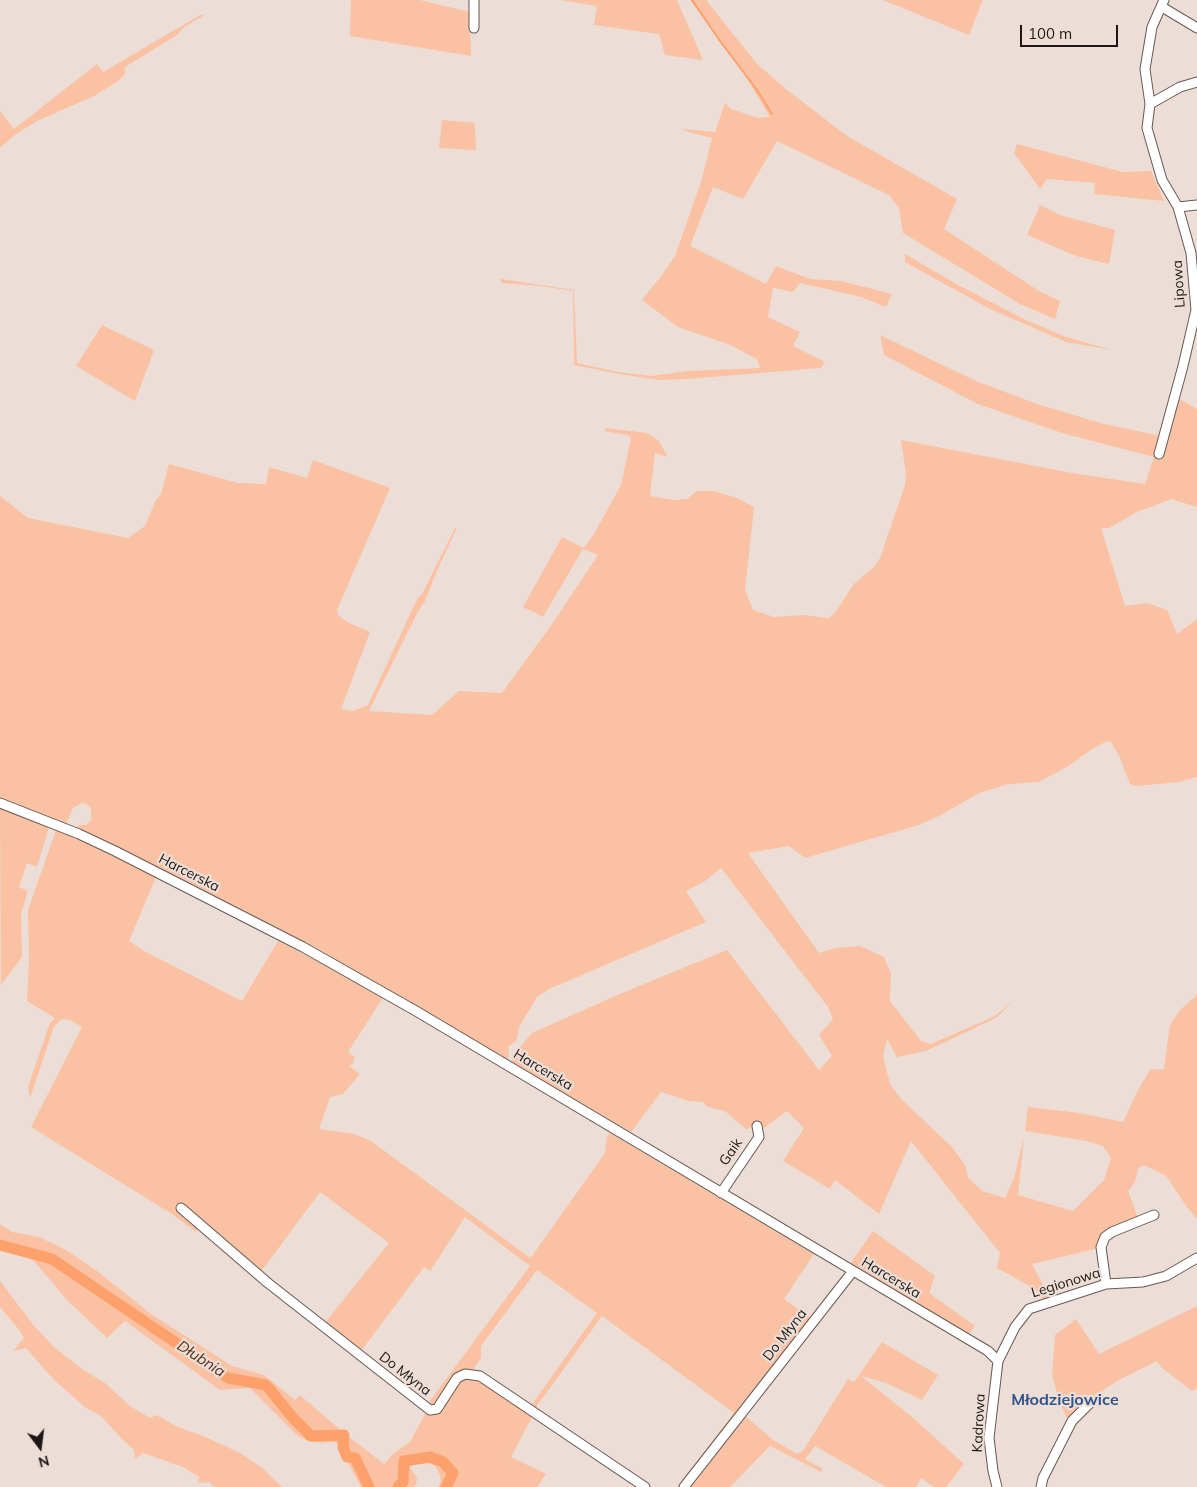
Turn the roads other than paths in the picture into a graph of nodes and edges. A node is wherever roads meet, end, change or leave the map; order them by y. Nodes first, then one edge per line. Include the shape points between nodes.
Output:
1 (474, 0) edge
2 (1163, 3) edge
3 (474, 28) dead end
4 (1197, 28) edge
5 (1197, 82) edge
6 (1150, 104) junction
7 (1197, 205) edge
8 (1178, 207) junction
9 (1159, 454) dead end
10 (0, 803) edge
11 (757, 1126) dead end
12 (721, 1193) junction
13 (181, 1208) dead end
14 (1154, 1215) dead end
15 (1197, 1258) edge
16 (852, 1271) junction
17 (1106, 1284) junction
18 (998, 1361) junction
19 (1090, 1403) dead end
20 (645, 1487) edge
21 (684, 1487) edge
22 (997, 1487) edge
23 (1041, 1487) edge

1 - 3 street
2 - 4 street
2 - 6 street, Lipowa via 1152,27 1145,69
5 - 6 street via 1180,87
6 - 8 street, Lipowa via 1149,138 1162,180
7 - 8 street
8 - 9 street, Lipowa via 1191,253 1196,310
10 - 12 street, Harcerska via 115,851 303,947
11 - 12 street, Gaik via 759,1136
12 - 16 street, Harcerska
13 - 20 street, Do Młyna via 268,1283 430,1410 437,1409 457,1378 465,1374 480,1376
14 - 17 street via 1105,1238 1101,1247
15 - 17 street, Legionowa via 1166,1276 1143,1282
16 - 18 street, Harcerska via 988,1351
16 - 21 street, Do Młyna
17 - 18 street, Legionowa via 1029,1309 1015,1327
18 - 22 street, Kadrowa via 989,1438
19 - 23 street via 1072,1421

